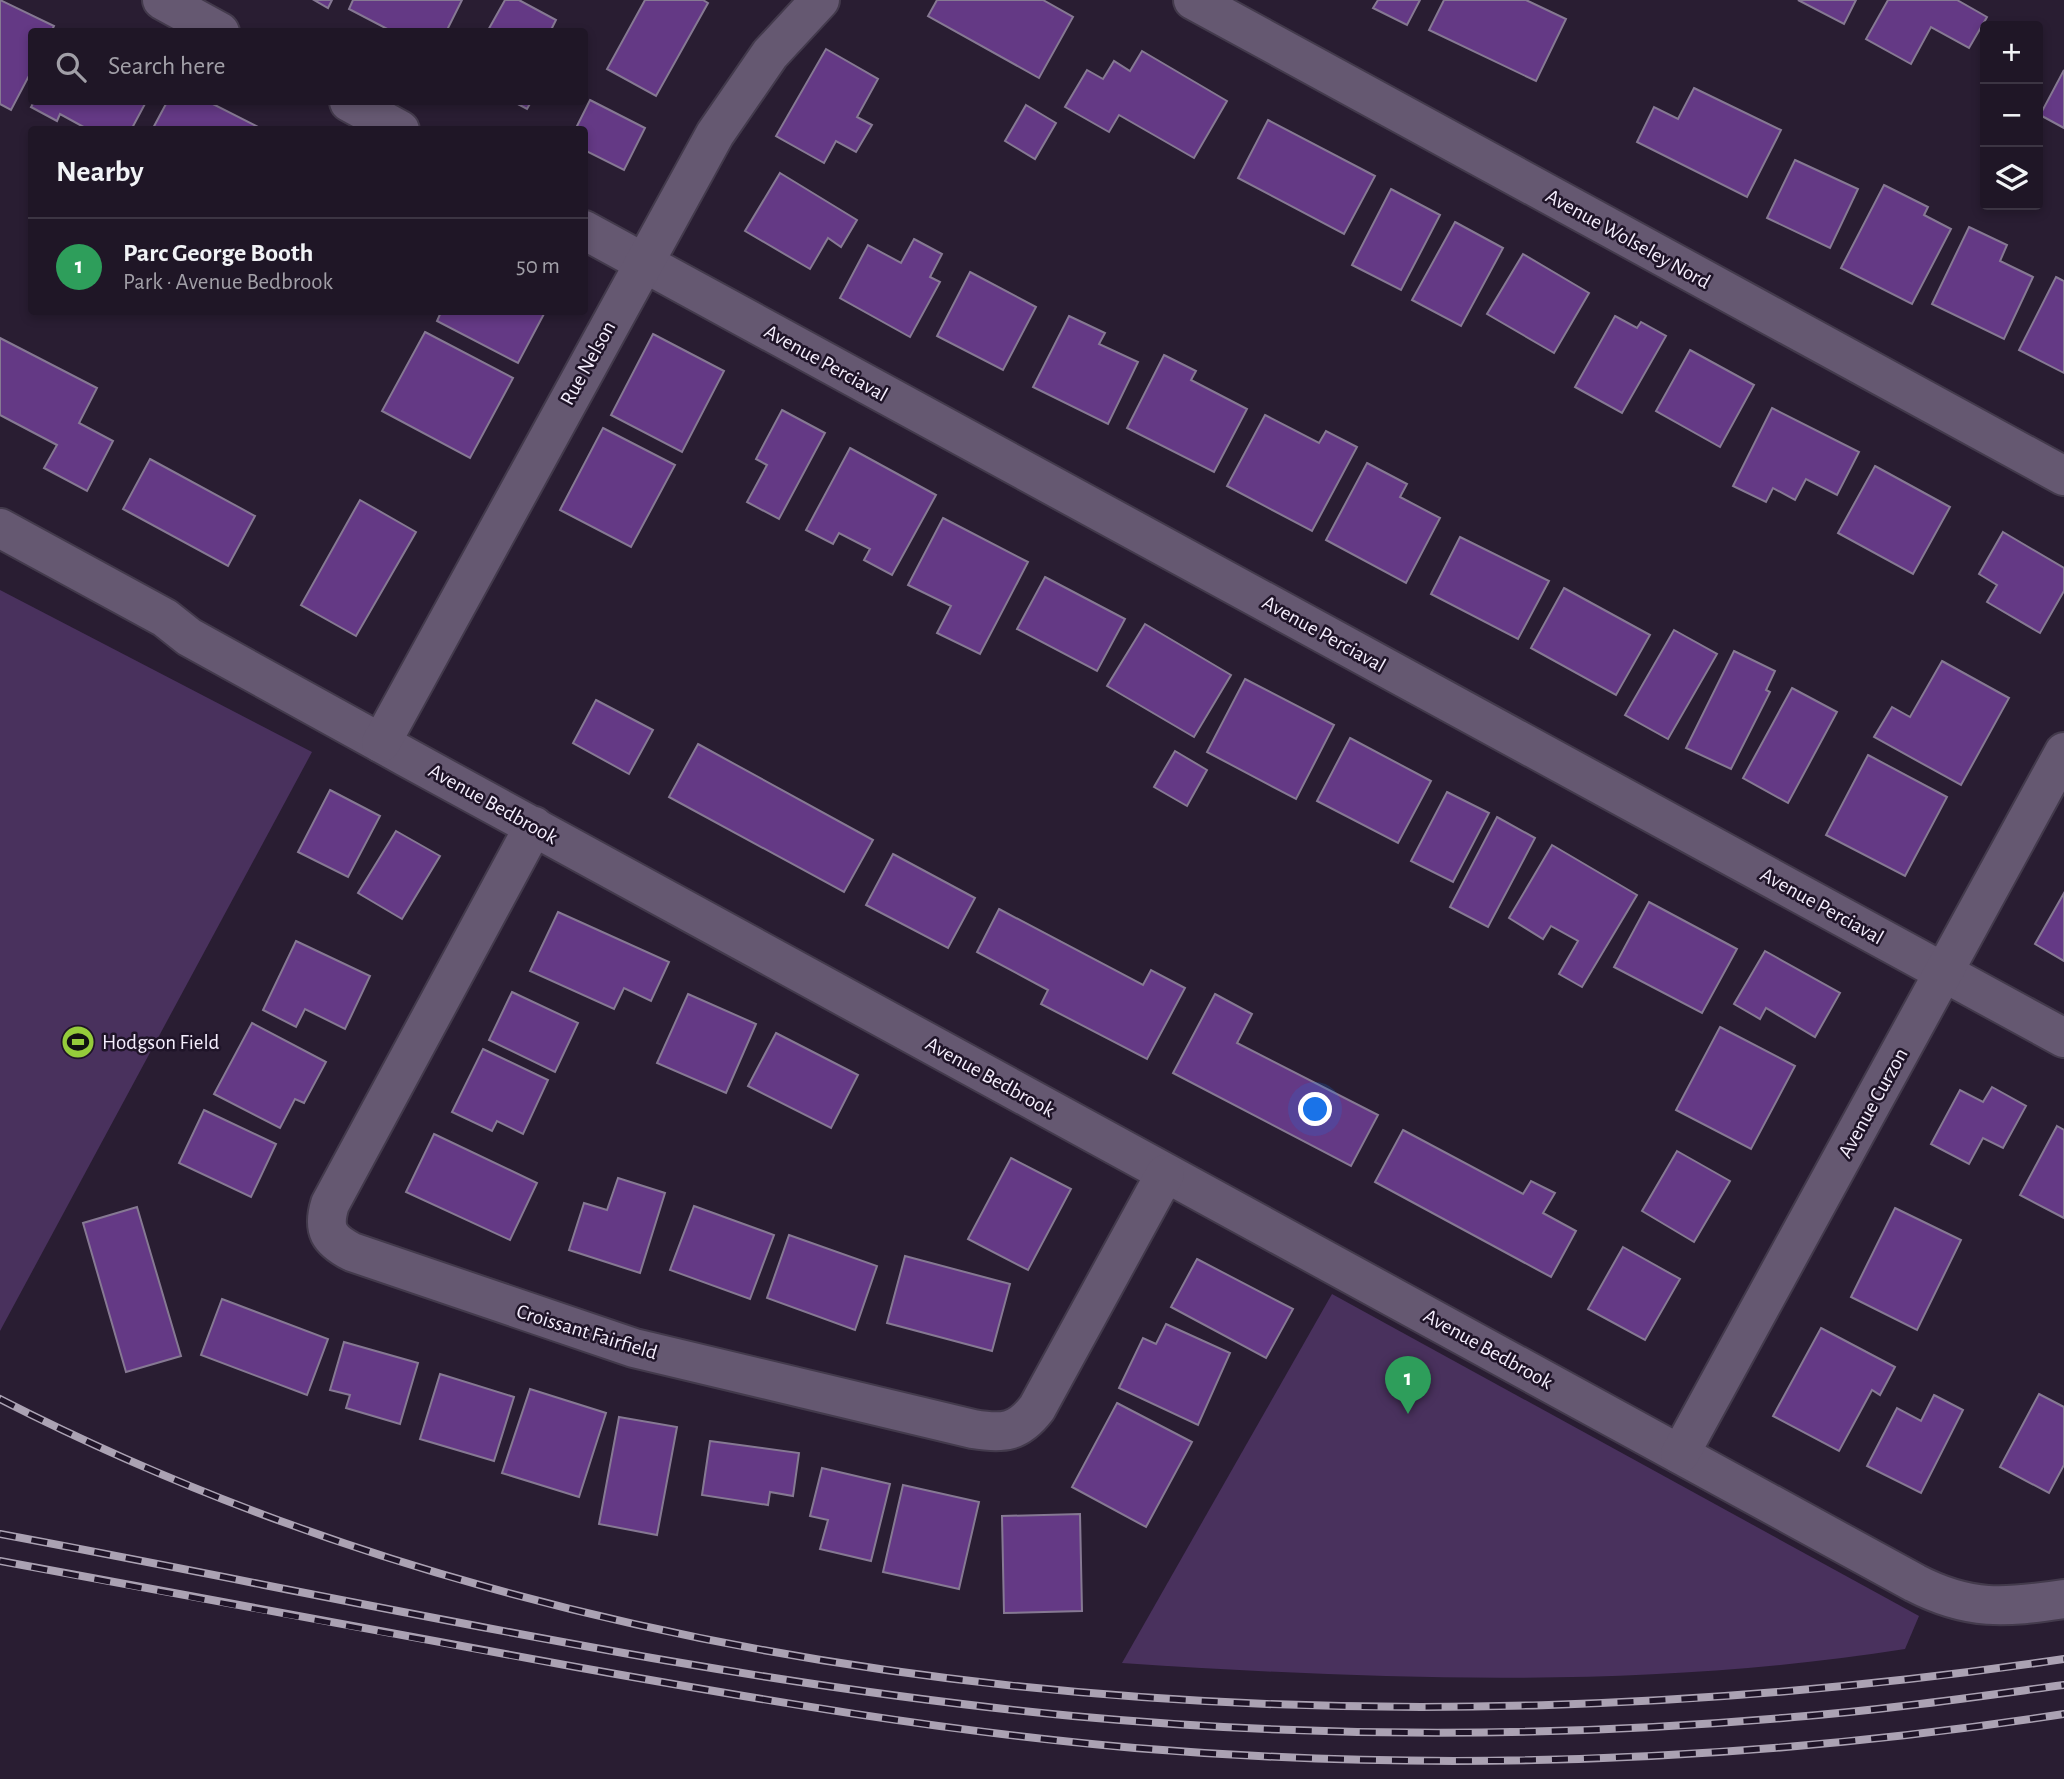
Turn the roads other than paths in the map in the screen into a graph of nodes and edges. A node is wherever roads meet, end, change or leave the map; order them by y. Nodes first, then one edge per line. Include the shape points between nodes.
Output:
1 (162, 0) edge
2 (820, 0) edge
3 (1193, 0) edge
4 (213, 28) edge
5 (354, 105) edge
6 (393, 126) edge
7 (588, 232) edge
8 (643, 262) junction
9 (2064, 477) edge
10 (0, 528) edge
11 (381, 743) junction
12 (2064, 752) edge
13 (534, 827) junction
14 (1945, 973) junction
15 (2064, 1038) edge
16 (1165, 1174) junction
17 (1680, 1454) junction
18 (2064, 1599) edge

1 - 4 street
2 - 8 street, Rue Nelson via 734,102
3 - 9 street, Avenue Wolseley Nord
5 - 6 street
7 - 8 street, Avenue Perciaval
8 - 11 street, Rue Nelson
8 - 14 street, Avenue Perciaval
10 - 11 street, Avenue Bedbrook
11 - 13 street, Avenue Bedbrook
12 - 14 street, Avenue Curzon
13 - 16 street, Avenue Bedbrook
13 - 16 street, Croissant Fairfield via 330,1204 325,1227 329,1237 352,1252 675,1359 1006,1433 1026,1422 1042,1400
14 - 15 street, Avenue Perciaval
14 - 17 street, Avenue Curzon
16 - 17 street, Avenue Bedbrook
17 - 18 street, Avenue Bedbrook via 1936,1594 1989,1606

